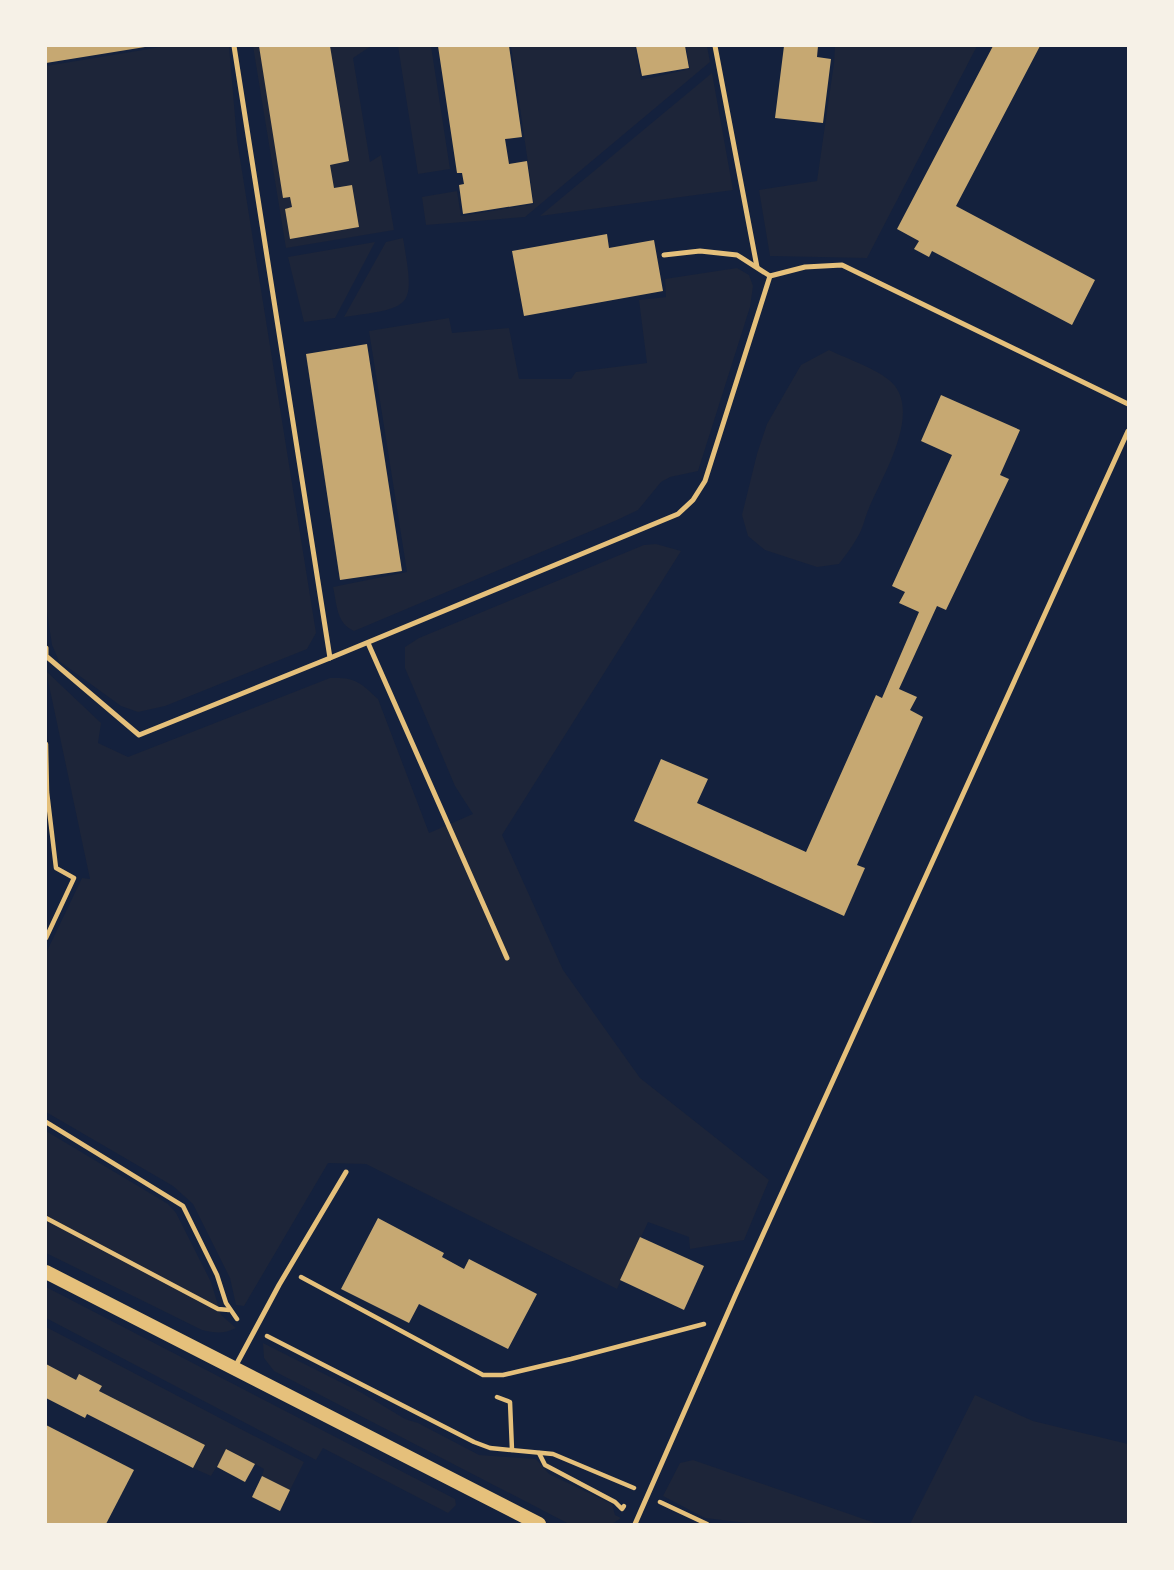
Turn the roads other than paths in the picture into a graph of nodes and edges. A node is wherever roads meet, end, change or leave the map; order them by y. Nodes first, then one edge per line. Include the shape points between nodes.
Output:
1 (234, 46) edge
2 (715, 46) edge
3 (664, 255) dead end
4 (757, 267) junction
5 (770, 275) junction
6 (1129, 404) edge
7 (1129, 431) edge
8 (368, 643) junction
9 (46, 648) edge
10 (330, 658) junction
11 (507, 958) dead end
12 (346, 1172) dead end
13 (46, 1272) edge
14 (233, 1370) junction
15 (537, 1524) edge
16 (635, 1524) edge

1 - 10 lane
2 - 4 lane
3 - 4 lane via 700,251 737,255
4 - 5 lane
5 - 6 lane via 842,265
5 - 8 lane via 705,481 678,514
7 - 16 lane
8 - 10 lane
8 - 11 lane
9 - 10 lane via 47,656 139,735
12 - 14 lane
13 - 14 main road
14 - 15 main road

